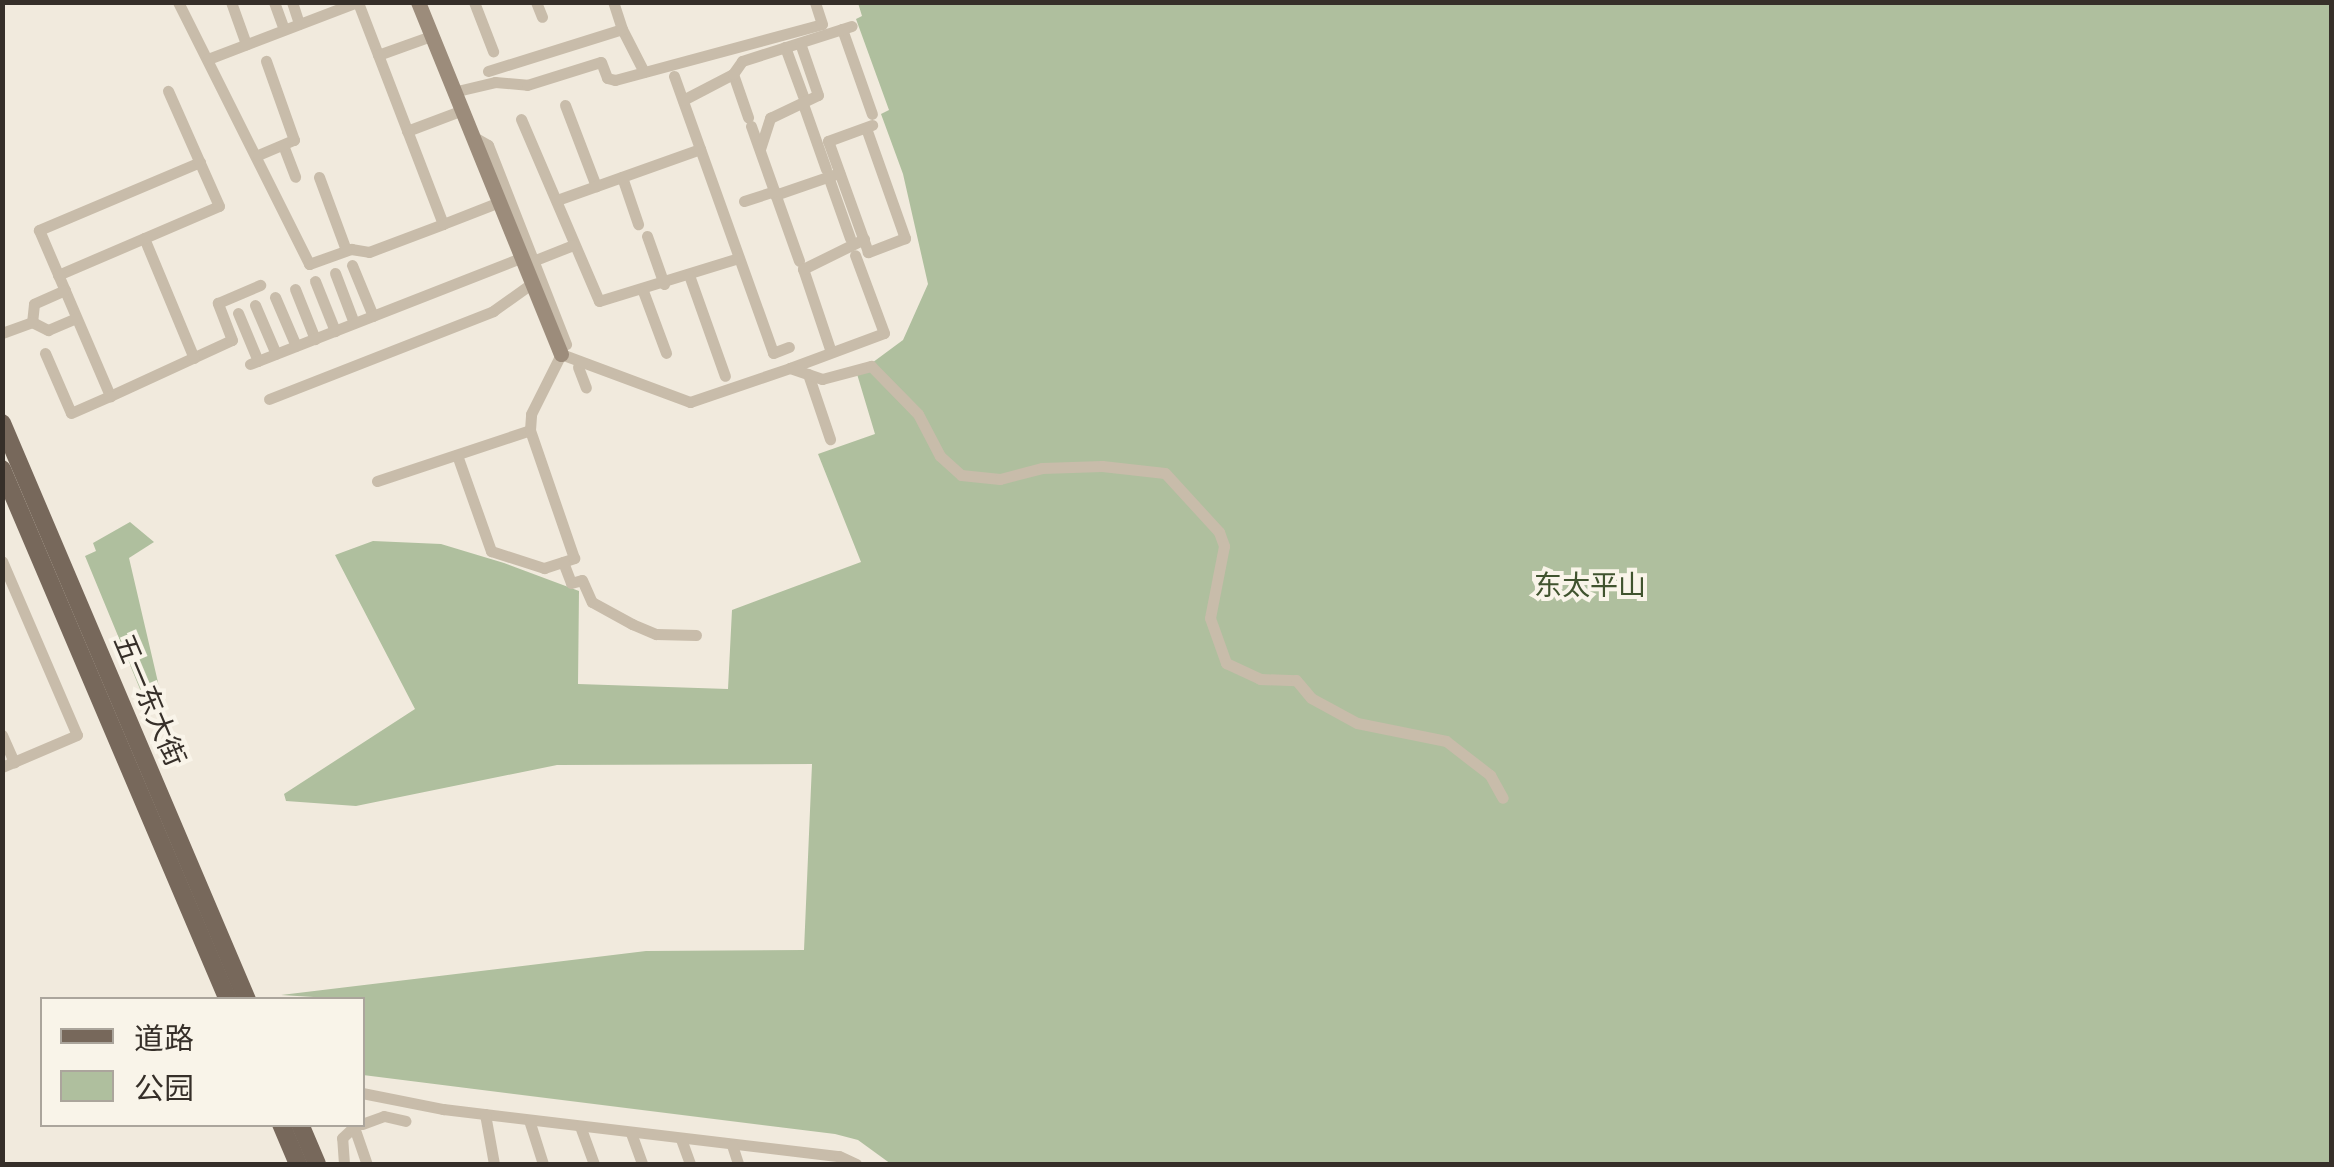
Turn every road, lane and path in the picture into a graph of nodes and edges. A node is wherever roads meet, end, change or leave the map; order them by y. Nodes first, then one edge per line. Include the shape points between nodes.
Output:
1 (178, 2) edge
2 (231, 2) edge
3 (274, 2) edge
4 (292, 2) edge
5 (357, 2) edge
6 (418, 2) edge
7 (474, 2) edge
8 (536, 2) edge
9 (612, 2) edge
10 (815, 2) edge
11 (542, 17) dead end
12 (299, 24) junction
13 (284, 29) junction
14 (622, 29) junction
15 (431, 36) junction
16 (800, 43) junction
17 (246, 44) junction
18 (786, 47) junction
19 (492, 50) dead end
20 (378, 56) junction
21 (208, 59) junction
22 (266, 61) dead end
23 (488, 71) dead end
24 (644, 72) junction
25 (733, 74) junction
26 (674, 76) dead end
27 (168, 91) dead end
28 (453, 92) junction
29 (682, 100) junction
30 (803, 100) junction
31 (566, 106) dead end
32 (460, 111) junction
33 (521, 119) dead end
34 (870, 122) junction
35 (407, 131) junction
36 (470, 135) junction
37 (283, 145) junction
38 (700, 149) junction
39 (760, 149) junction
40 (258, 155) junction
41 (200, 162) junction
42 (831, 173) junction
43 (319, 177) dead end
44 (622, 177) junction
45 (294, 178) dead end
46 (596, 186) junction
47 (775, 193) junction
48 (557, 200) junction
49 (744, 201) dead end
50 (497, 203) junction
51 (443, 224) junction
52 (638, 224) dead end
53 (647, 236) dead end
54 (144, 238) junction
55 (857, 239) junction
56 (574, 246) junction
57 (346, 250) junction
58 (856, 256) dead end
59 (739, 258) junction
60 (527, 259) junction
61 (799, 261) dead end
62 (352, 264) dead end
63 (334, 273) dead end
64 (58, 275) junction
65 (689, 275) junction
66 (315, 281) dead end
67 (260, 284) dead end
68 (531, 284) junction
69 (664, 284) junction
70 (295, 289) dead end
71 (65, 290) junction
72 (643, 292) junction
73 (275, 297) dead end
74 (255, 305) dead end
75 (238, 312) dead end
76 (374, 316) junction
77 (76, 318) junction
78 (32, 322) junction
79 (354, 323) junction
80 (335, 331) junction
81 (2, 333) edge
82 (315, 338) junction
83 (296, 346) junction
84 (789, 347) dead end
85 (564, 349) junction
86 (831, 352) junction
87 (46, 353) dead end
88 (666, 353) dead end
89 (276, 354) junction
90 (194, 358) junction
91 (594, 366) junction
92 (790, 368) junction
93 (808, 374) junction
94 (725, 376) dead end
95 (582, 378) dead end
96 (110, 396) junction
97 (269, 399) dead end
98 (2, 423) edge
99 (530, 430) junction
100 (830, 439) dead end
101 (457, 455) junction
102 (2, 469) edge
103 (377, 482) dead end
104 (6, 490) edge
105 (2, 561) edge
106 (564, 562) junction
107 (696, 635) dead end
108 (2, 735) edge
109 (8, 764) edge
110 (1502, 798) dead end
111 (227, 997) edge
112 (247, 997) edge
113 (365, 1094) edge
114 (485, 1114) junction
115 (528, 1120) junction
116 (405, 1121) dead end
117 (365, 1123) edge
118 (580, 1126) junction
119 (282, 1127) edge
120 (301, 1127) edge
121 (356, 1127) edge
122 (359, 1127) edge
123 (631, 1132) junction
124 (681, 1139) junction
125 (732, 1145) junction
126 (789, 1158) edge
127 (841, 1160) edge
128 (298, 1164) edge
129 (317, 1164) edge
130 (344, 1164) edge
131 (368, 1164) edge
132 (494, 1164) edge
133 (544, 1164) edge
134 (594, 1164) edge
135 (642, 1164) edge
136 (690, 1164) edge
137 (738, 1164) edge
138 (856, 1164) edge

1 - 21 street
2 - 17 street
3 - 13 street
4 - 12 street
5 - 12 street
5 - 20 street
6 - 15 street
7 - 19 street
8 - 11 street
9 - 14 street
10 - 24 street via 822,24
12 - 13 street
13 - 17 street
14 - 23 street
14 - 24 street
15 - 20 street
15 - 28 street
16 - 18 street
16 - 30 street via 818,95
16 - 34 street via 847,28
17 - 21 street
18 - 25 street via 742,61
18 - 30 street
20 - 35 street
21 - 40 street
22 - 37 street via 294,140
24 - 28 street via 609,81 601,62 527,86 495,82
25 - 29 street
25 - 39 street
26 - 29 street
27 - 41 street
28 - 32 street
29 - 38 street
30 - 39 street via 770,118
30 - 42 street
31 - 46 street
32 - 35 street
32 - 36 street
33 - 48 street
34 - 42 street via 828,141
34 - 55 street via 904,238 868,252
35 - 51 street
36 - 50 street
36 - 60 street via 488,145
37 - 40 street
37 - 45 street
38 - 44 street
38 - 59 street
39 - 47 street
40 - 57 street via 302,260 313,264
41 - 54 street via 220,206
41 - 64 street via 39,230
42 - 47 street
42 - 55 street
43 - 57 street
44 - 46 street
44 - 52 street
46 - 48 street
47 - 49 street
47 - 61 street
48 - 56 street
50 - 51 street
50 - 60 street
51 - 57 street via 369,252
53 - 69 street
54 - 64 street
54 - 90 street
55 - 86 street via 803,269
56 - 60 street
56 - 72 street via 599,302
58 - 86 street via 884,333
59 - 65 street
59 - 84 street via 773,353
60 - 68 street
60 - 76 street
60 - 85 street
62 - 76 street
63 - 79 street
64 - 71 street
65 - 69 street
65 - 94 street
66 - 80 street
67 - 90 street via 218,303 232,340
68 - 85 street
68 - 97 street via 492,311
69 - 72 street
70 - 82 street
71 - 77 street
71 - 78 street via 34,304
72 - 88 street
73 - 83 street
74 - 89 street
75 - 89 street via 254,363
76 - 79 street
77 - 78 street via 48,330
77 - 96 street
78 - 81 street
79 - 80 street
80 - 82 street
82 - 83 street
83 - 89 street
85 - 91 street
85 - 99 street via 531,414
86 - 92 street
87 - 96 street via 71,413
90 - 96 street
91 - 92 street via 690,402
91 - 95 street
92 - 93 street
93 - 100 street
93 - 110 street via 822,379 871,366 918,414 949,467 974,479 1042,468 1166,473 1224,546 1210,618 1226,664 1260,679 1296,680 1311,698 1357,723 1446,741 1490,776
98 - 112 main road, 五一东大街
99 - 101 street
99 - 106 street via 574,558
101 - 103 street
101 - 106 street via 490,551 544,568
102 - 104 main road, 五一东大街
104 - 111 main road, 五一东大街
105 - 109 street via 77,735
106 - 107 street via 570,583 582,580 592,602 656,634
108 - 109 street
113 - 114 street
114 - 115 street
114 - 132 street
115 - 118 street
115 - 133 street
116 - 117 street via 384,1116
118 - 123 street
118 - 134 street
119 - 128 main road
120 - 129 main road
121 - 130 street via 342,1138
122 - 131 street
123 - 124 street
123 - 135 street
124 - 125 street
124 - 136 street
125 - 126 street
125 - 137 street
126 - 127 street
127 - 138 street

